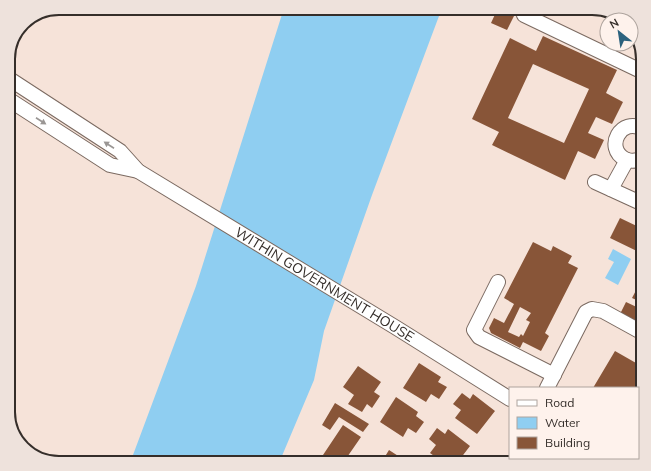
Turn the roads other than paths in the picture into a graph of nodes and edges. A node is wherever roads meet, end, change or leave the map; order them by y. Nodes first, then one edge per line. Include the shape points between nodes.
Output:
1 (524, 15) dead end
2 (636, 69) edge
3 (15, 83) edge
4 (15, 104) edge
5 (636, 126) edge
6 (627, 160) junction
7 (636, 160) edge
8 (138, 171) junction
9 (595, 182) dead end
10 (611, 189) junction
11 (636, 201) edge
12 (498, 282) dead end
13 (636, 329) edge
14 (554, 375) junction
15 (548, 387) edge
16 (509, 398) edge

1 - 2 street
8 -> 3 street via 120,151
4 -> 8 street via 110,165
5 - 6 street via 625,128 615,142 618,153
6 - 7 street
6 - 10 street
8 - 16 street, WITHIN GOVERNMENT HOUSE
9 - 10 street
10 - 11 street
12 - 14 street via 474,330 479,337
13 - 14 street via 603,312 592,309 586,312
14 - 15 street

